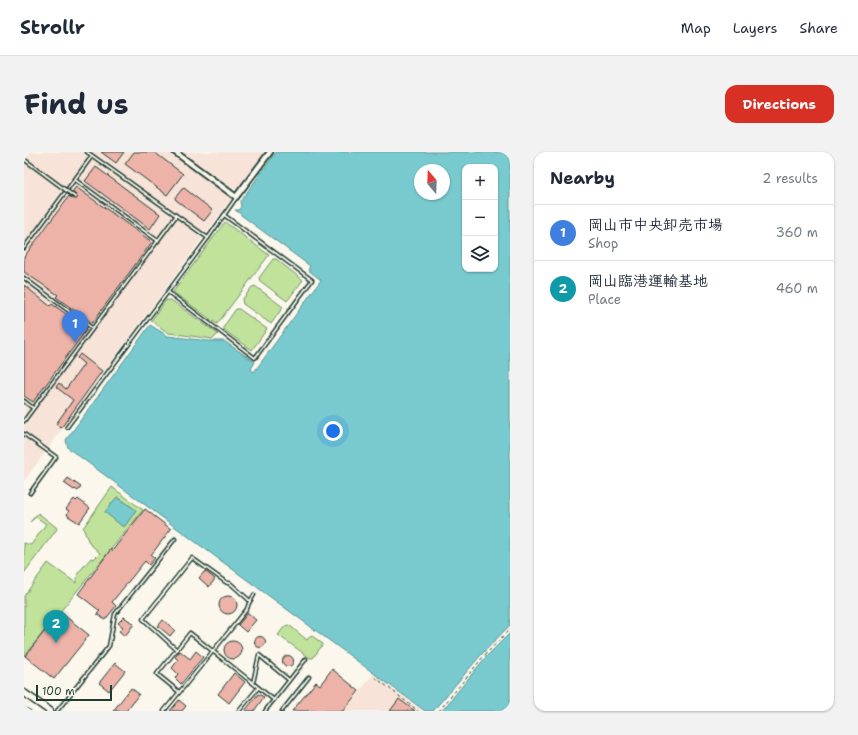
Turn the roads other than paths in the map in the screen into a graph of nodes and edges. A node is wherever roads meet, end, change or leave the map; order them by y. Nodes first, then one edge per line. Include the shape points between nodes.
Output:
1 (87, 152) edge
2 (175, 152) edge
3 (270, 152) edge
4 (92, 156) junction
5 (25, 160) edge
6 (74, 179) junction
7 (75, 197) dead end
8 (236, 197) junction
9 (224, 215) junction
10 (176, 216) junction
11 (208, 238) junction
12 (158, 241) junction
13 (24, 248) edge
14 (24, 278) edge
15 (168, 292) junction
16 (93, 329) junction
17 (24, 401) edge
18 (34, 408) junction
19 (24, 421) edge
20 (67, 428) dead end
21 (24, 434) edge
22 (30, 493) dead end
23 (175, 539) dead end
24 (254, 595) dead end
25 (250, 601) junction
26 (177, 650) junction
27 (213, 651) junction
28 (306, 659) dead end
29 (309, 677) dead end
30 (289, 680) junction
31 (253, 683) junction
32 (258, 688) junction
33 (179, 692) junction
34 (24, 693) edge
35 (274, 700) junction
36 (50, 711) edge
37 (57, 711) edge
38 (164, 711) edge
39 (239, 711) edge
40 (265, 711) edge
41 (282, 711) edge

1 - 4 lane
2 - 8 street
3 - 8 street
4 - 6 lane
4 - 10 lane
5 - 7 lane, bridge
6 - 12 lane
6 - 13 lane
8 - 9 lane
9 - 11 lane
9 - 15 lane via 312,280 255,358
10 - 11 lane
10 - 12 lane
11 - 15 lane
12 - 16 lane
14 - 16 lane
15 - 20 lane
16 - 18 lane
17 - 18 lane
18 - 19 lane
21 - 22 lane via 56,457
23 - 37 lane via 115,614 109,646
24 - 25 lane
25 - 26 lane via 230,583 192,558 143,619
25 - 27 lane via 243,614
26 - 27 lane via 190,633
26 - 33 lane via 157,674
27 - 31 lane
27 - 33 lane
28 - 30 lane
29 - 41 lane
30 - 31 lane via 259,655
30 - 35 lane
31 - 32 lane
32 - 35 lane
32 - 39 lane
33 - 38 lane
34 - 36 street
35 - 40 lane

